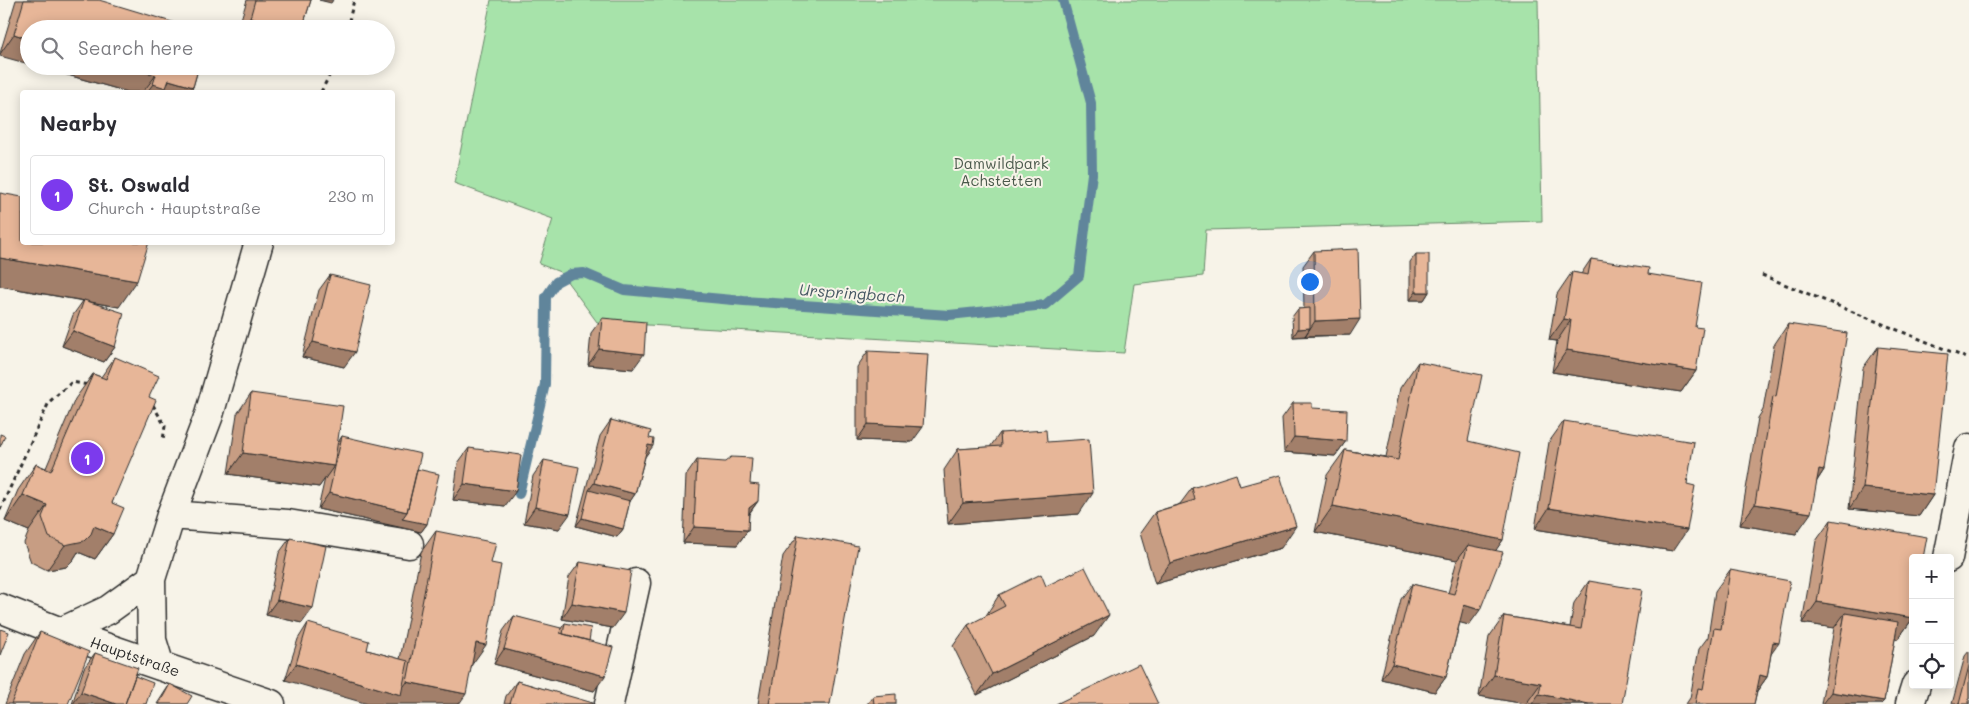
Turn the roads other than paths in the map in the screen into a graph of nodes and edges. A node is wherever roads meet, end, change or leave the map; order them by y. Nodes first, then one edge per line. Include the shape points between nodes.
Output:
1 (258, 245) edge
2 (1969, 448) edge
3 (171, 515) junction
4 (409, 544) dead end
5 (1949, 554) edge
6 (151, 579) junction
7 (636, 583) dead end
8 (0, 608) edge
9 (62, 632) junction
10 (160, 666) junction
11 (1915, 689) edge
12 (271, 704) edge
13 (608, 704) edge
14 (1910, 704) edge

1 - 3 street via 209,415
2 - 5 street
3 - 4 street via 288,524
3 - 6 street
6 - 9 street via 108,610
6 - 10 street via 152,640
7 - 13 street
8 - 9 street, Hauptstraße
9 - 10 street, Hauptstraße
10 - 12 street, Hauptstraße
11 - 14 street

